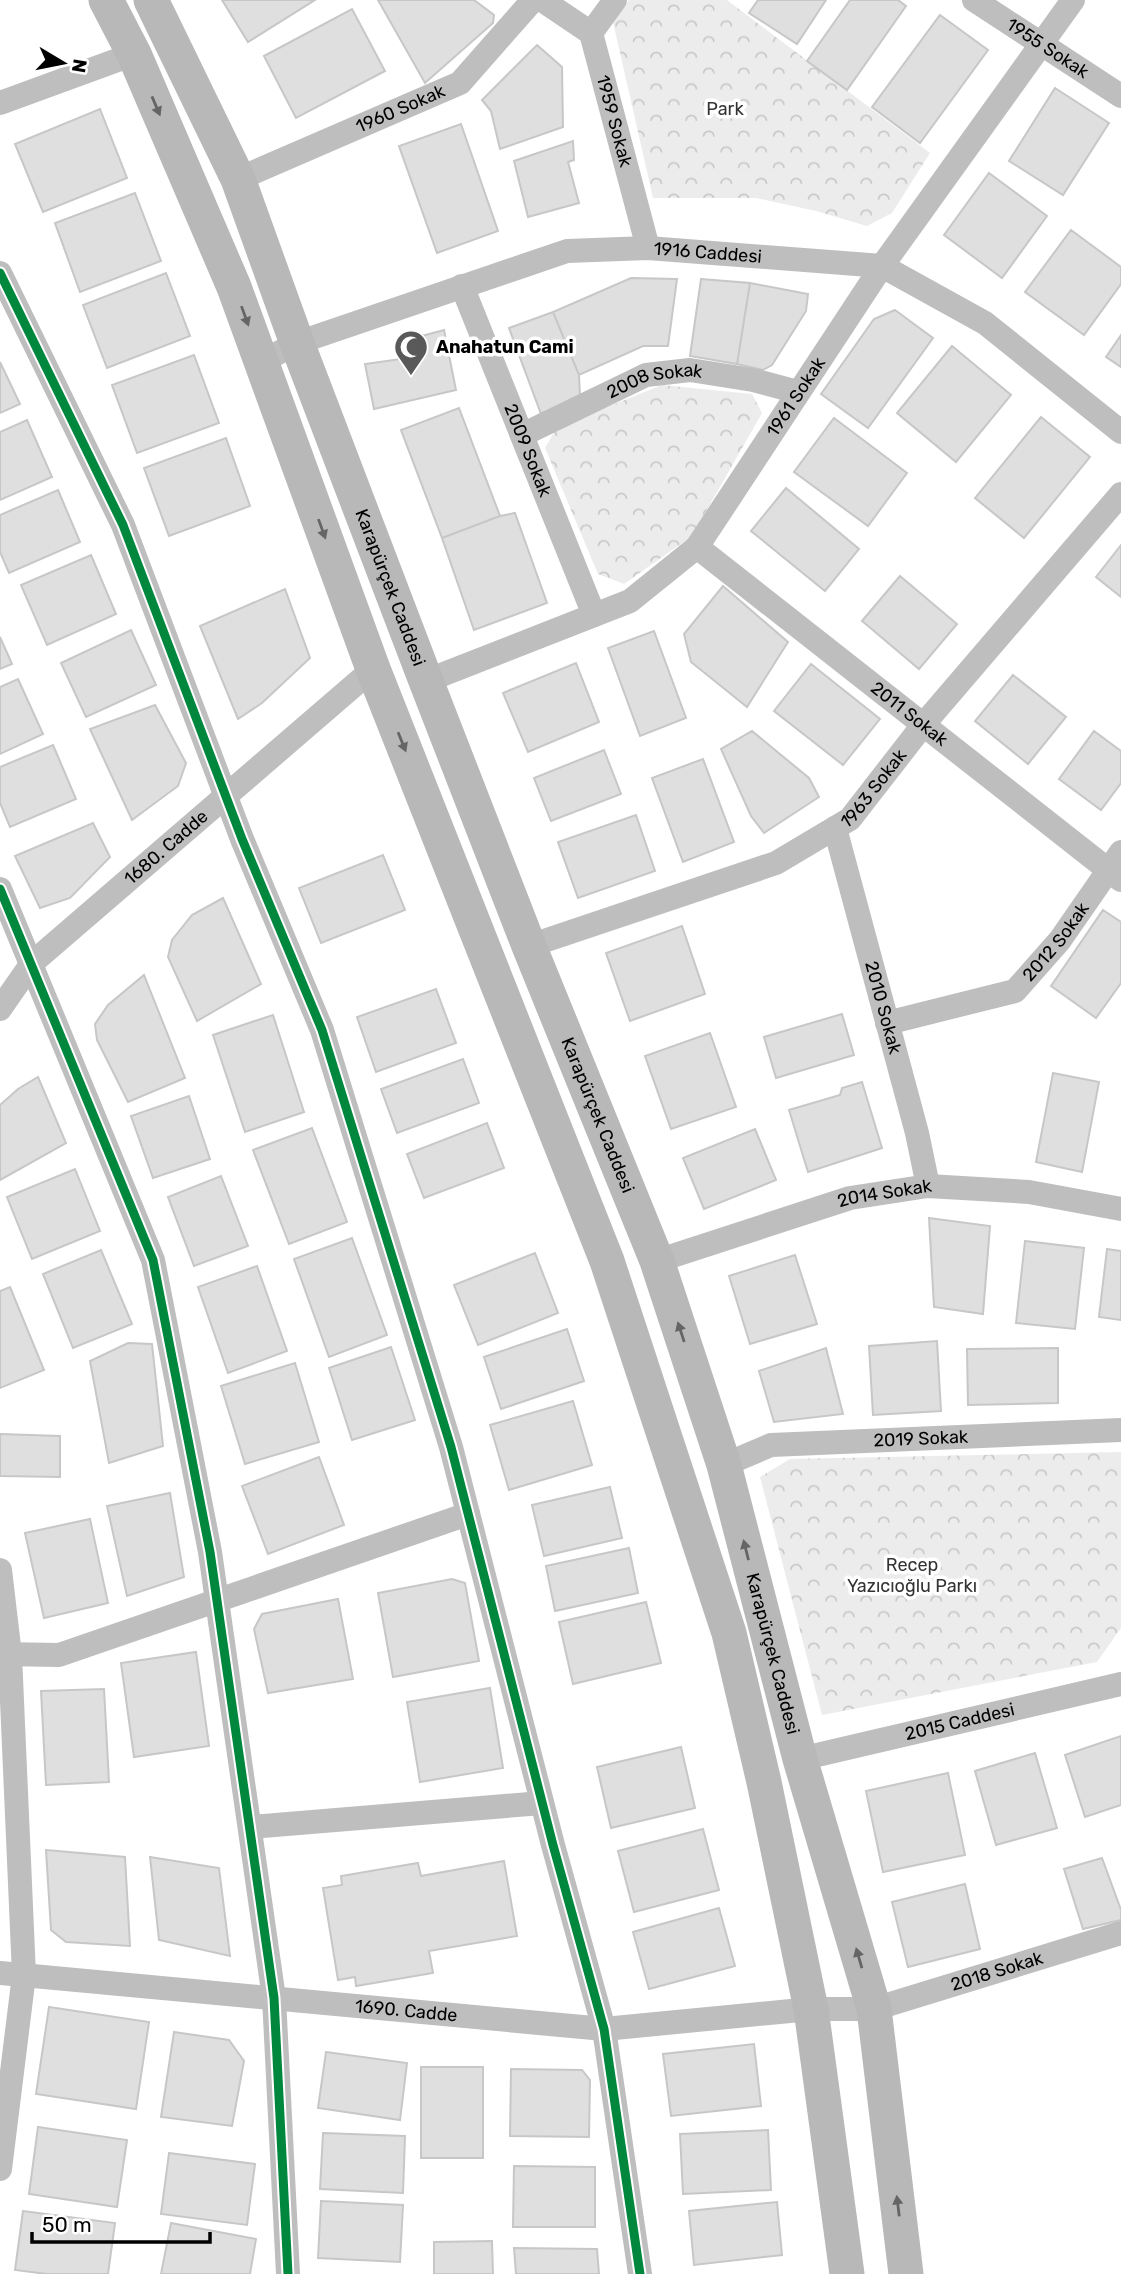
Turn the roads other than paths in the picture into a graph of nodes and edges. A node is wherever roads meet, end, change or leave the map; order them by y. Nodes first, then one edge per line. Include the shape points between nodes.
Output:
1 (106, 0) edge
2 (150, 0) edge
3 (533, 0) edge
4 (542, 0) edge
5 (615, 0) edge
6 (974, 0) edge
7 (1073, 0) edge
8 (591, 33) junction
9 (1040, 44) junction
10 (134, 54) junction
11 (1121, 96) edge
12 (0, 103) edge
13 (238, 179) junction
14 (648, 248) junction
15 (882, 266) junction
16 (0, 274) edge
17 (462, 286) junction
18 (297, 343) junction
19 (261, 362) junction
20 (798, 392) junction
21 (1121, 432) edge
22 (522, 435) junction
23 (1121, 494) edge
24 (697, 547) junction
25 (594, 615) junction
26 (373, 669) junction
27 (426, 681) junction
28 (923, 725) junction
29 (226, 796) junction
30 (835, 828) junction
31 (1117, 868) edge
32 (0, 889) edge
33 (529, 946) junction
34 (32, 962) junction
35 (0, 1009) edge
36 (887, 1023) junction
37 (928, 1186) junction
38 (1121, 1209) edge
39 (657, 1261) junction
40 (1121, 1430) edge
41 (724, 1465) junction
42 (468, 1514) junction
43 (0, 1570) edge
44 (218, 1601) junction
45 (5, 1654) edge
46 (1121, 1684) edge
47 (800, 1759) junction
48 (542, 1802) junction
49 (251, 1827) junction
50 (1121, 1933) edge
51 (12, 1974) edge
52 (274, 1998) junction
53 (811, 2009) junction
54 (874, 2009) junction
55 (604, 2029) junction
56 (0, 2169) edge
57 (288, 2274) edge
58 (640, 2274) edge
59 (847, 2274) edge
60 (906, 2274) edge

1 - 10 main road
2 - 13 main road, Karapürçek Caddesi
3 - 13 street, 1960 Sokak via 460,83
4 - 8 street
5 - 8 street
6 - 9 street, 1955 Sokak
7 - 9 street, 1961 Sokak
8 - 14 street, 1959 Sokak
9 - 11 street, 1955 Sokak
9 - 15 street, 1961 Sokak
10 - 12 street
10 -> 19 main road via 234,287
13 - 18 main road, Karapürçek Caddesi
14 - 15 street, 1916 Caddesi
14 - 17 street, 1916 Caddesi via 568,251
15 - 20 street, 1961 Sokak
15 - 21 street, 1916 Caddesi via 985,323
16 - 29 street via 123,525
17 - 18 street, 1916 Caddesi
17 - 22 street, 2009 Sokak
18 - 19 street, 1916 Caddesi
18 - 27 main road, Karapürçek Caddesi
19 -> 26 main road
20 - 22 street, 2008 Sokak via 690,370 646,375
20 - 24 street, 1961 Sokak
22 - 25 street, 2009 Sokak
23 - 28 street, 1963 Sokak
24 - 25 street, 1961 Sokak via 630,601
24 - 28 street, 2011 Sokak
25 - 27 street, 1961 Sokak
26 - 29 street, 1680. Cadde
26 -> 53 main road via 607,1261 725,1620
27 - 33 main road, Karapürçek Caddesi
28 - 30 street, 1963 Sokak via 849,819
28 - 31 street, 2011 Sokak
29 - 34 street, 1680. Cadde
29 - 42 street via 322,1030
30 - 33 street, 1963 Sokak via 776,863
30 - 36 street, 2010 Sokak
31 - 36 street, 2012 Sokak via 1015,991
32 - 34 street
33 - 39 main road, Karapürçek Caddesi
34 - 35 street, 1680. Cadde
34 - 44 street via 153,1260
36 - 37 street, 2010 Sokak
37 - 38 street, 2014 Sokak via 1029,1192
37 - 39 street, 2014 Sokak via 850,1198
41 -> 39 main road, Karapürçek Caddesi
40 - 41 street, 2019 Sokak via 771,1445
47 -> 41 main road, Karapürçek Caddesi
42 - 44 street
42 - 48 street
43 - 45 street
44 - 45 street via 59,1656
44 - 49 street
45 - 51 street
46 - 47 street, 2015 Caddesi
54 -> 47 main road, Karapürçek Caddesi
48 - 49 street
48 - 55 street
49 - 52 street
50 - 54 street, 2018 Sokak
51 - 52 street, 1690. Cadde
51 - 56 street
52 - 55 street, 1690. Cadde
52 - 57 street
53 - 54 street, 2018 Sokak
53 - 55 street, 1690. Cadde
53 - 59 main road
60 -> 54 main road, Karapürçek Caddesi
55 - 58 street

